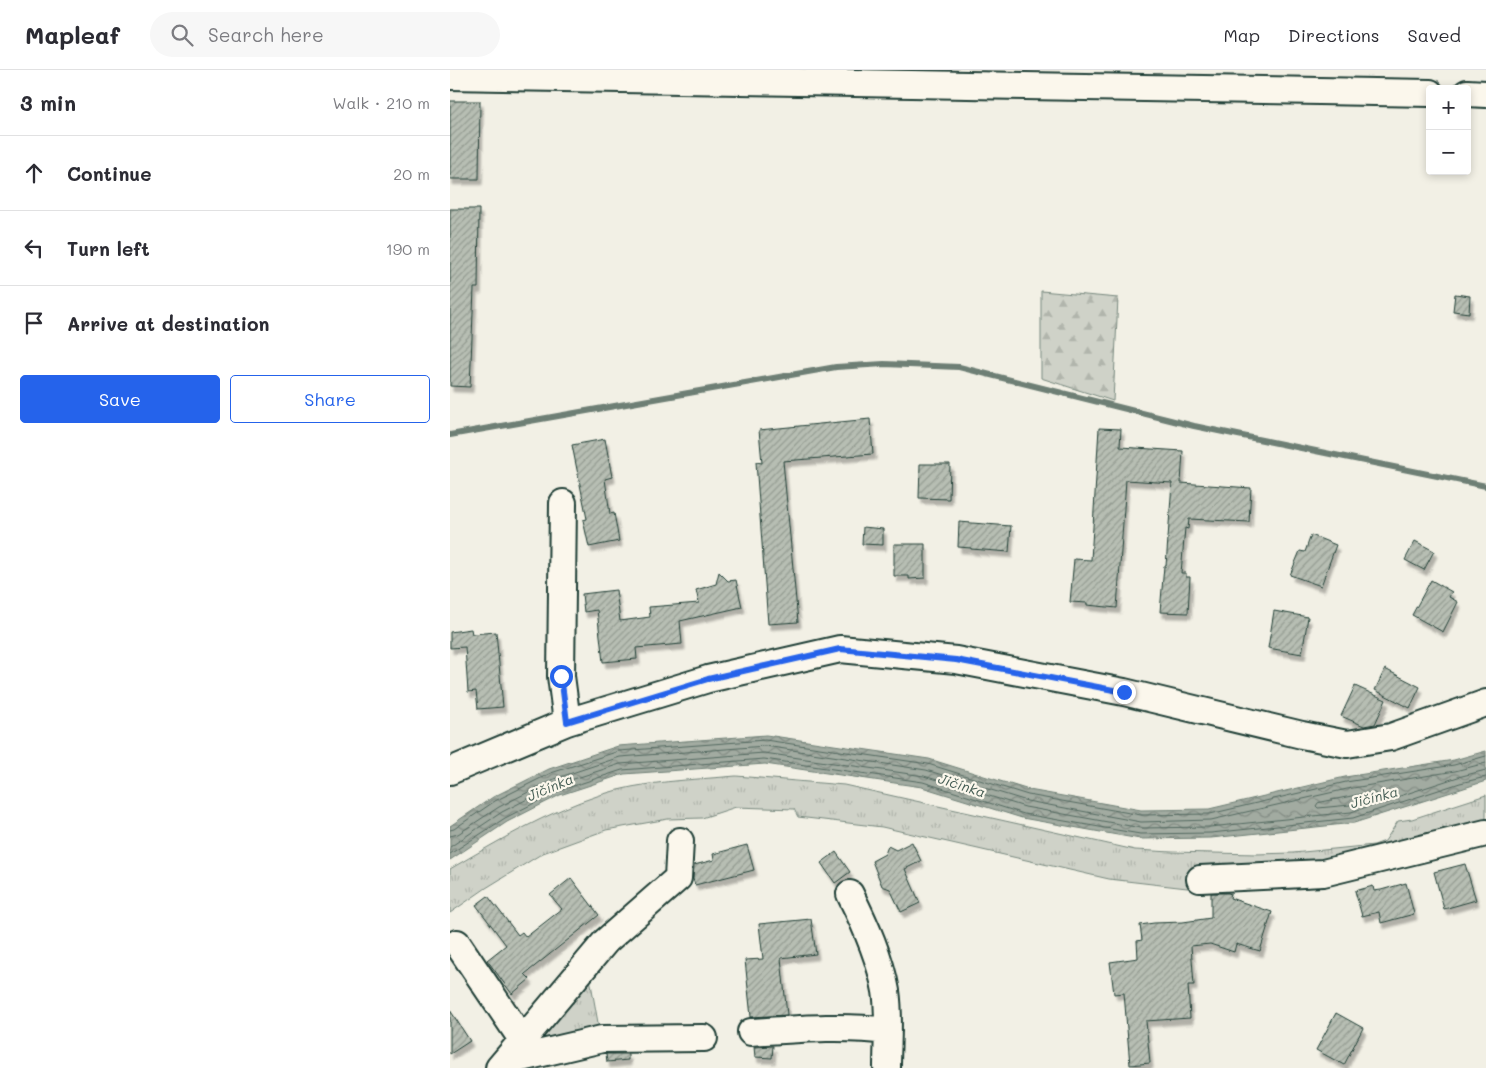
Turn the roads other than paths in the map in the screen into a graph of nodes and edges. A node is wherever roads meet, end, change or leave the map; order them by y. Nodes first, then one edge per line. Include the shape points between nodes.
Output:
1 (450, 76) edge
2 (1426, 93) edge
3 (1471, 93) edge
4 (1486, 94) edge
5 (563, 504) dead end
6 (1486, 703) edge
7 (567, 722) junction
8 (450, 771) edge
9 (1486, 833) edge
10 (680, 841) dead end
11 (1200, 879) dead end
12 (850, 894) dead end
13 (457, 943) dead end
14 (888, 1031) junction
15 (751, 1032) dead end
16 (704, 1038) dead end
17 (523, 1041) junction
18 (502, 1065) edge
19 (886, 1068) edge

1 - 2 street
3 - 4 street
5 - 7 street via 561,676
6 - 7 street via 1391,737 1347,744 1314,732 956,660 840,649 708,679
7 - 8 street
9 - 11 street via 1323,873
10 - 17 street via 678,878 606,941
12 - 14 street via 869,937 886,992
13 - 17 street
14 - 15 street via 820,1027
14 - 19 street
16 - 18 street via 602,1039
17 - 18 street

